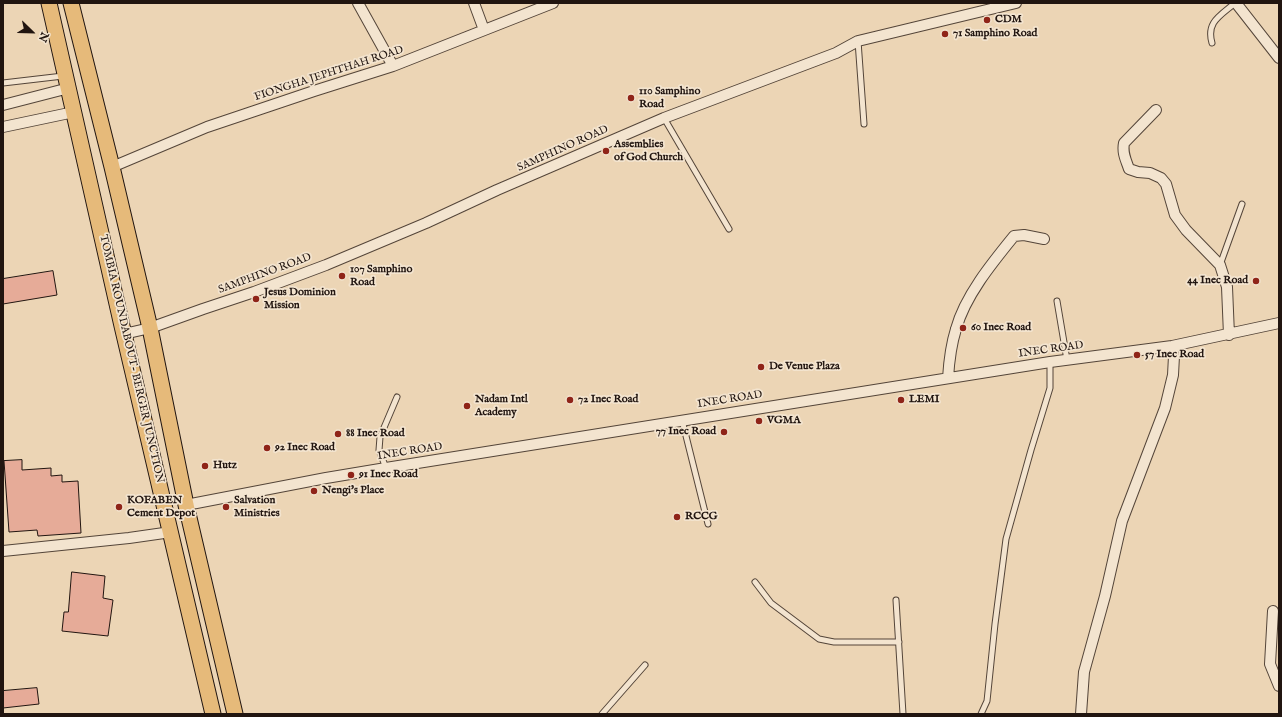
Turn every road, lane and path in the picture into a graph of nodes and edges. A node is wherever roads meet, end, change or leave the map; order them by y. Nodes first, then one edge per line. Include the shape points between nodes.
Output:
1 (49, 3) edge
2 (71, 3) edge
3 (358, 3) edge
4 (474, 3) edge
5 (554, 3) edge
6 (1016, 3) edge
7 (1235, 3) edge
8 (484, 30) junction
9 (858, 41) junction
10 (1212, 43) dead end
11 (1279, 58) edge
12 (393, 66) junction
13 (68, 82) junction
14 (3, 83) edge
15 (3, 105) edge
16 (1156, 110) dead end
17 (74, 112) junction
18 (664, 118) junction
19 (864, 124) dead end
20 (3, 127) edge
21 (112, 167) junction
22 (1242, 204) dead end
23 (729, 228) dead end
24 (1044, 239) dead end
25 (1220, 265) junction
26 (1057, 301) dead end
27 (1279, 323) edge
28 (150, 328) junction
29 (124, 334) junction
30 (1229, 335) junction
31 (1172, 346) junction
32 (1067, 360) junction
33 (1050, 362) junction
34 (948, 378) junction
35 (397, 397) dead end
36 (682, 420) junction
37 (386, 468) junction
38 (186, 505) junction
39 (708, 524) dead end
40 (171, 532) junction
41 (3, 551) edge
42 (755, 582) dead end
43 (896, 600) dead end
44 (1273, 611) dead end
45 (899, 642) junction
46 (645, 665) dead end
47 (1279, 686) edge
48 (213, 714) edge
49 (235, 714) edge
50 (602, 714) edge
51 (903, 714) edge
52 (981, 714) edge
53 (1080, 714) edge

1 - 13 main road, TOMBIA ROUNDABOUT- BERGER JUNCTION
2 - 21 main road, TOMBIA ROUNDABOUT- BERGER JUNCTION
3 - 12 street
4 - 8 street
5 - 8 street, FIONGHA JEPHTHAH ROAD
6 - 9 street, SAMPHINO ROAD
7 - 10 lane via 1211,26
7 - 11 street
8 - 12 street, FIONGHA JEPHTHAH ROAD
9 - 18 street, SAMPHINO ROAD via 836,53
9 - 19 lane
12 - 21 street, FIONGHA JEPHTHAH ROAD via 207,128
13 - 14 lane
13 - 15 street
13 - 17 main road, TOMBIA ROUNDABOUT- BERGER JUNCTION
16 - 25 street via 1124,143 1123,150 1129,169 1161,178 1166,184 1176,215 1186,230
17 - 20 street
17 - 29 main road, TOMBIA ROUNDABOUT- BERGER JUNCTION
18 - 23 lane
18 - 28 street, SAMPHINO ROAD via 326,265
21 - 28 main road, TOMBIA ROUNDABOUT- BERGER JUNCTION
22 - 25 lane
24 - 34 street via 1014,236 997,257 969,298 956,328 949,359
25 - 30 street via 1227,287
26 - 32 lane
27 - 30 street, INEC ROAD
28 - 29 street, SAMPHINO ROAD
28 - 38 main road, TOMBIA ROUNDABOUT- BERGER JUNCTION
29 - 40 main road, TOMBIA ROUNDABOUT- BERGER JUNCTION
30 - 31 street, INEC ROAD
31 - 32 street, INEC ROAD
31 - 53 street via 1173,375 1166,408 1122,521 1084,672
32 - 33 street, INEC ROAD
33 - 34 street, INEC ROAD
33 - 52 lane via 1050,388 1006,539 987,701
34 - 36 street, INEC ROAD
35 - 37 lane via 380,437 379,450
36 - 37 street, INEC ROAD
36 - 39 lane
37 - 38 street, INEC ROAD
38 - 49 main road, TOMBIA ROUNDABOUT- BERGER JUNCTION
40 - 41 street
40 - 48 main road, TOMBIA ROUNDABOUT- BERGER JUNCTION
42 - 45 lane via 771,604 819,639 834,642
43 - 45 lane
44 - 47 street via 1270,664
45 - 51 lane
46 - 50 lane

